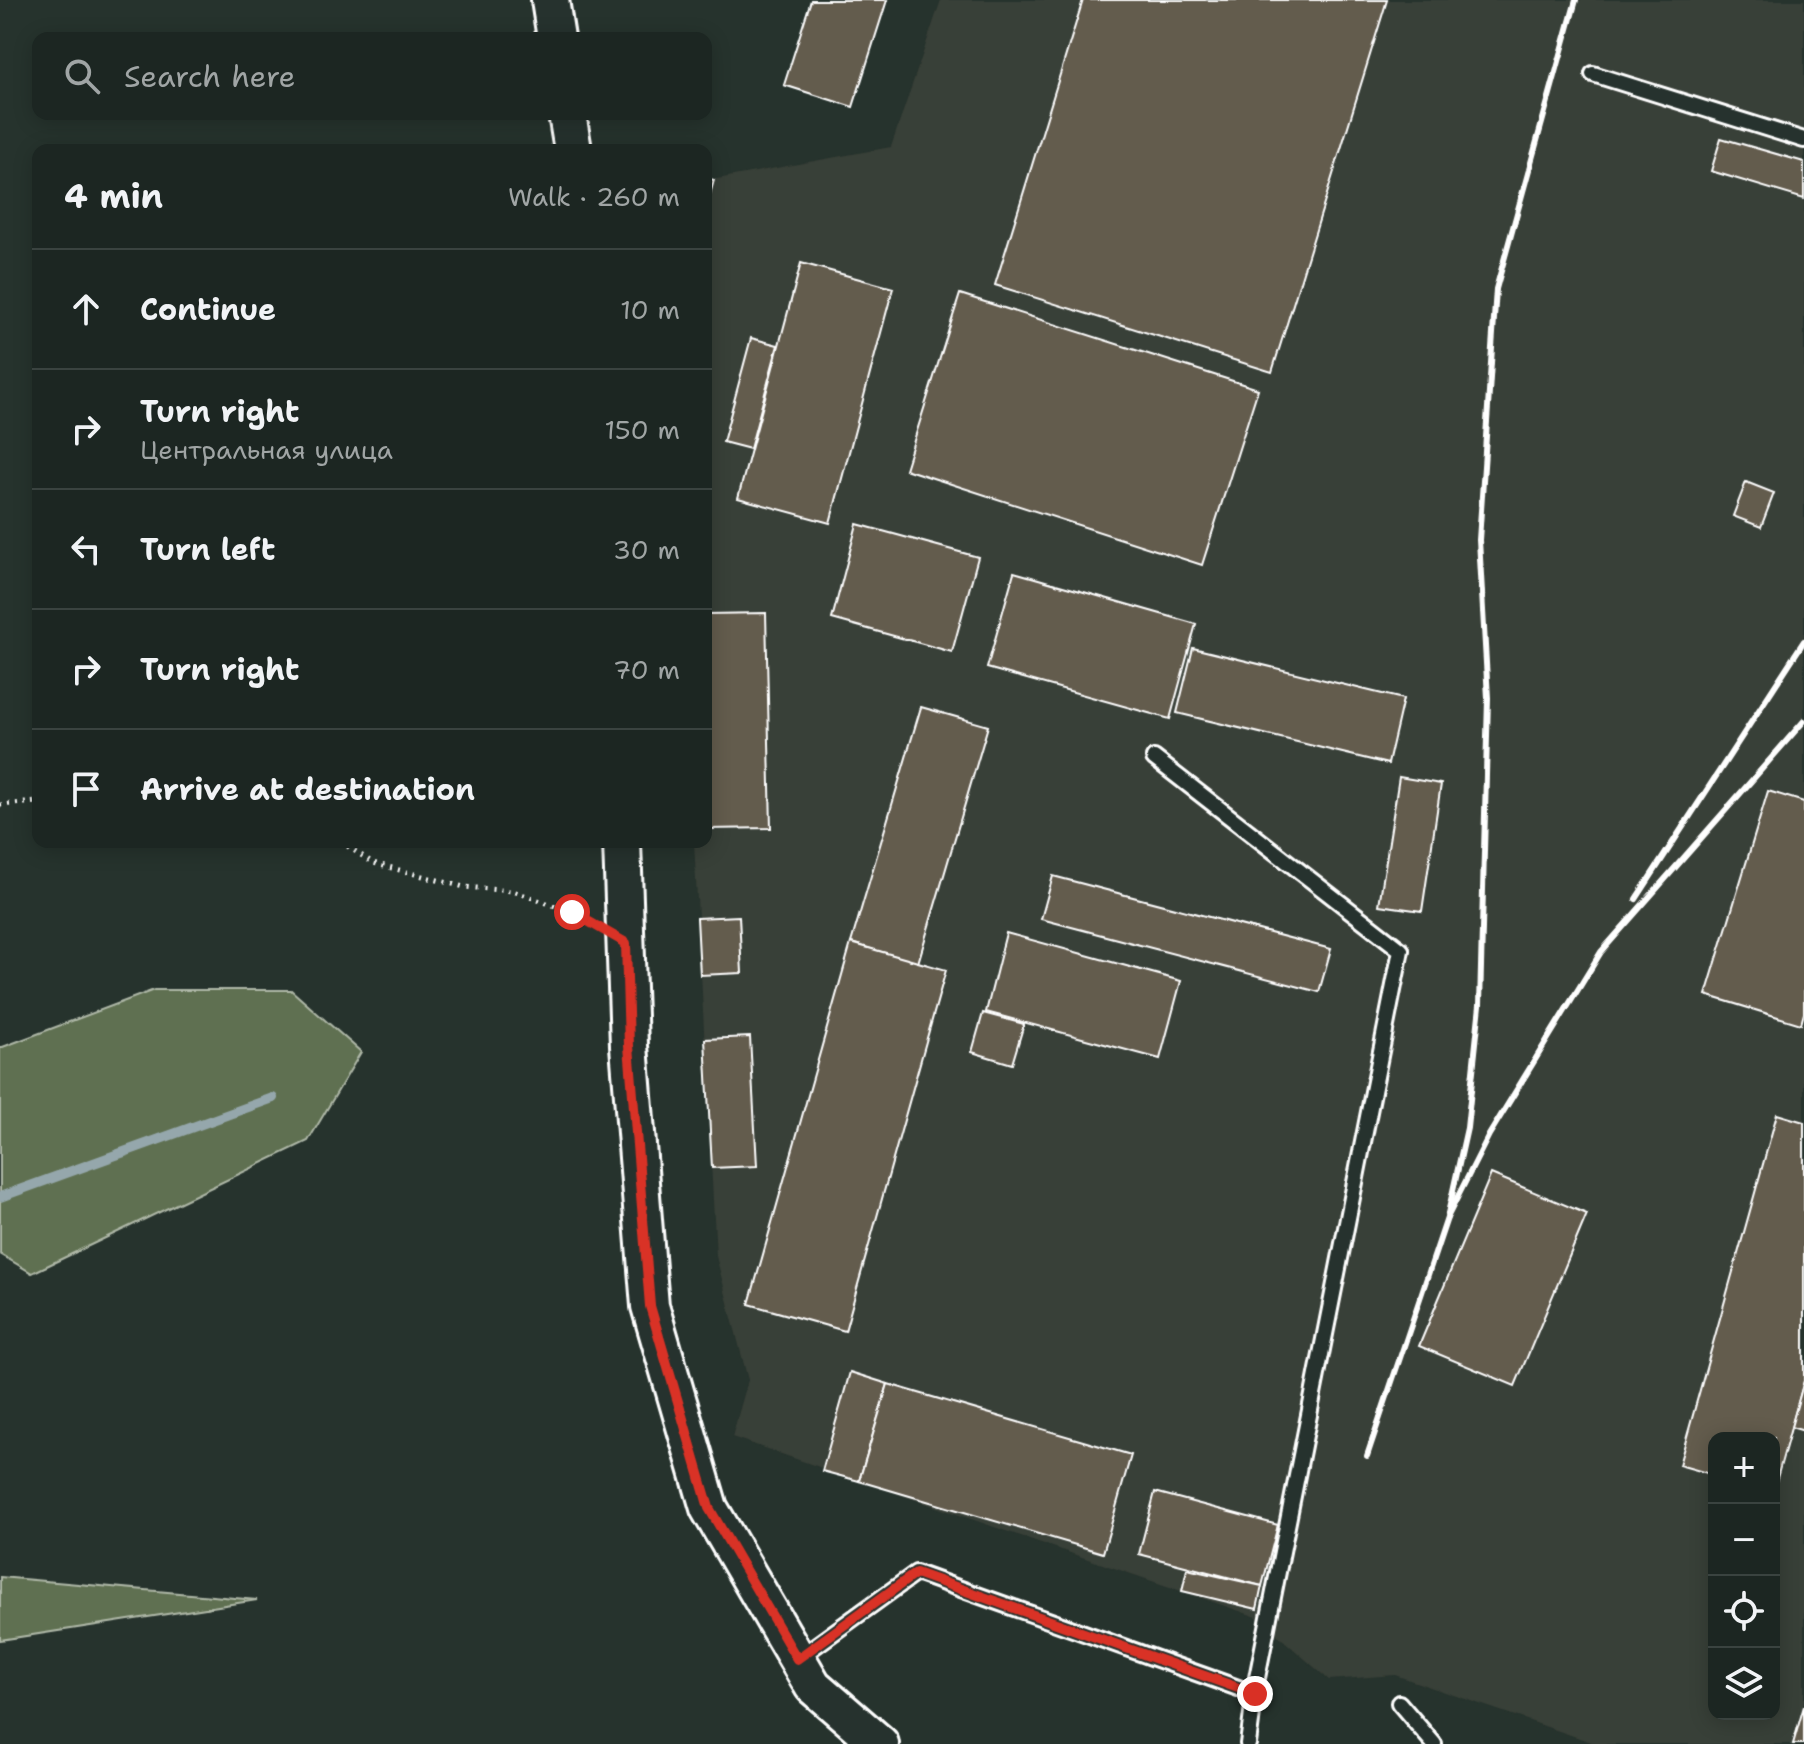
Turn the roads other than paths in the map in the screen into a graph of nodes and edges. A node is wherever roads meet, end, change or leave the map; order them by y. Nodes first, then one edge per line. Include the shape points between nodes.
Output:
1 (550, 0) edge
2 (555, 32) edge
3 (1593, 74) dead end
4 (568, 120) edge
5 (1804, 140) edge
6 (572, 144) edge
7 (1154, 758) dead end
8 (622, 848) edge
9 (797, 1659) junction
10 (1255, 1694) junction
11 (1399, 1703) dead end
12 (880, 1744) edge
13 (1248, 1744) edge
14 (1434, 1744) edge

1 - 2 street
3 - 5 lane
4 - 6 street
7 - 10 lane via 1401,950
8 - 9 street via 629,1046 650,1306 709,1508
9 - 10 lane via 916,1573
9 - 12 street via 813,1686
10 - 13 lane
11 - 14 lane

